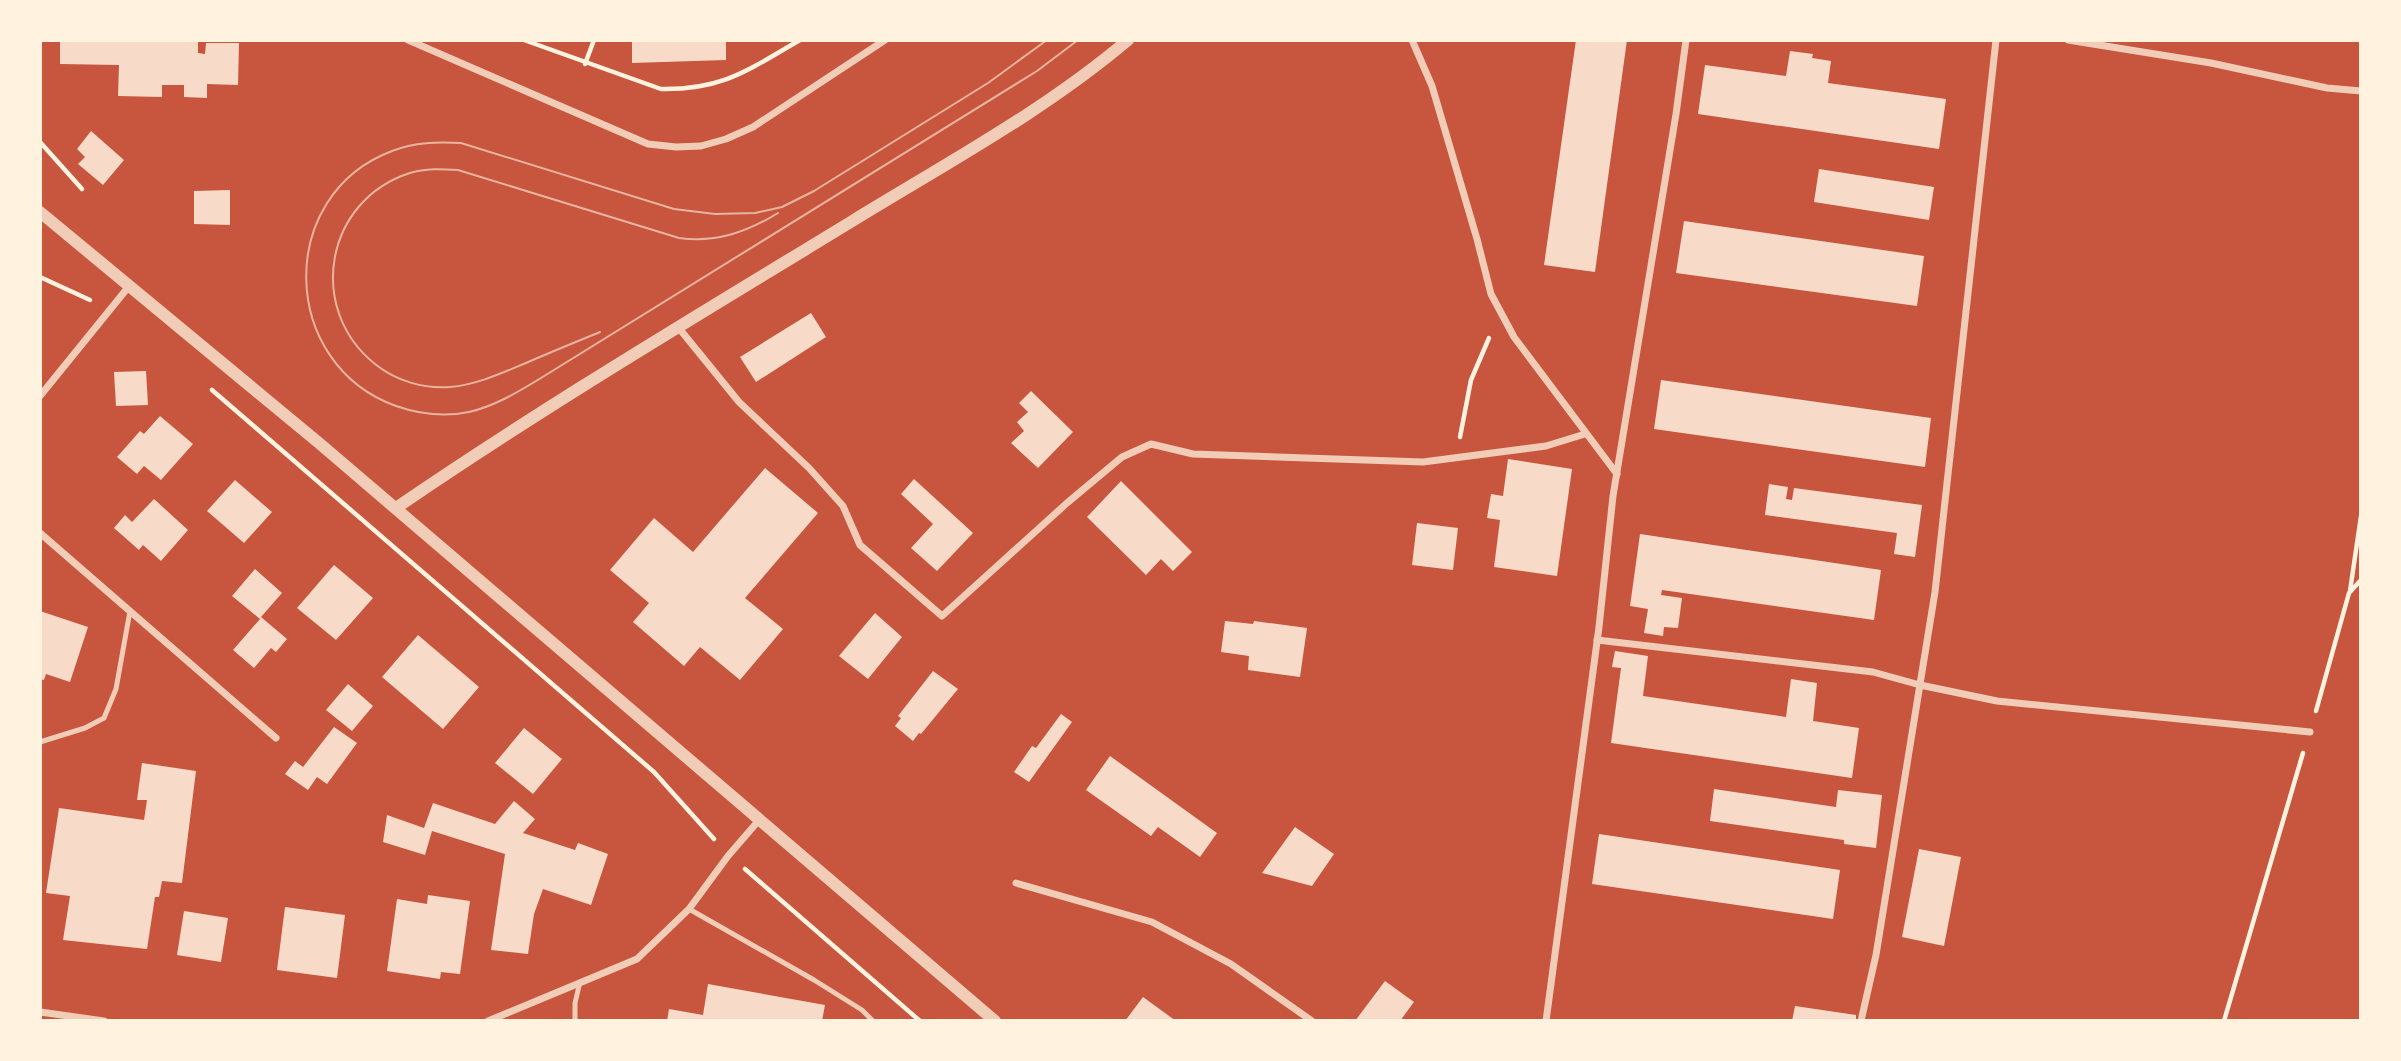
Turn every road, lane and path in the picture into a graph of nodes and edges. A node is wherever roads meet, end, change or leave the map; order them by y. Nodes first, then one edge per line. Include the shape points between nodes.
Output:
1 (408, 40) edge
2 (524, 40) edge
3 (594, 40) edge
4 (800, 40) edge
5 (885, 40) edge
6 (1128, 40) edge
7 (1412, 40) edge
8 (1686, 40) edge
9 (1996, 40) edge
10 (2068, 40) edge
11 (585, 64) junction
12 (2361, 91) edge
13 (40, 142) edge
14 (82, 189) dead end
15 (40, 212) edge
16 (40, 277) edge
17 (130, 284) junction
18 (109, 309) junction
19 (1501, 312) junction
20 (678, 327) junction
21 (209, 388) dead end
22 (40, 396) edge
23 (1585, 434) junction
24 (1456, 458) junction
25 (1616, 474) junction
26 (396, 508) junction
27 (2361, 516) edge
28 (40, 533) edge
29 (2361, 580) edge
30 (2349, 593) junction
31 (130, 611) junction
32 (1597, 640) junction
33 (1920, 685) junction
34 (2310, 732) junction
35 (276, 738) dead end
36 (40, 742) edge
37 (760, 818) junction
38 (714, 840) dead end
39 (742, 866) dead end
40 (1016, 883) dead end
41 (689, 909) junction
42 (580, 982) junction
43 (40, 1012) edge
44 (104, 1021) edge
45 (488, 1021) edge
46 (575, 1021) edge
47 (873, 1021) edge
48 (920, 1021) edge
49 (995, 1021) edge
50 (1312, 1021) edge
51 (1546, 1021) edge
52 (1861, 1021) edge
53 (2224, 1021) edge

1 - 5 street via 648,144 676,147 701,146 753,127
2 - 11 path
3 - 11 path
4 - 11 path via 746,72 685,90 661,89
6 - 20 street via 1006,128
7 - 19 street via 1432,86 1491,294
8 - 25 street
9 - 33 street via 1935,592
10 - 12 street
13 - 14 path
15 - 17 street
16 - 18 path
17 - 18 street
17 - 26 street
18 - 22 street
19 - 23 street
19 - 24 path via 1471,380
20 - 24 street via 739,402 843,506 860,545 942,616 1122,457 1151,444 1193,454 1423,462
20 - 26 street
21 - 38 path via 654,772
23 - 24 street via 1546,446
23 - 25 street
25 - 32 street
26 - 37 street
27 - 30 path
28 - 31 street
29 - 30 path
30 - 34 path
31 - 35 street
31 - 36 lane via 116,689 104,718
32 - 33 street via 1873,672
32 - 51 street
33 - 34 street via 1997,701
33 - 52 street
34 - 53 path
37 - 41 street
37 - 49 street
39 - 48 path
40 - 50 street via 1152,922 1231,964
41 - 42 street via 637,959
41 - 47 lane via 814,980
42 - 45 street
42 - 46 lane
43 - 44 street

